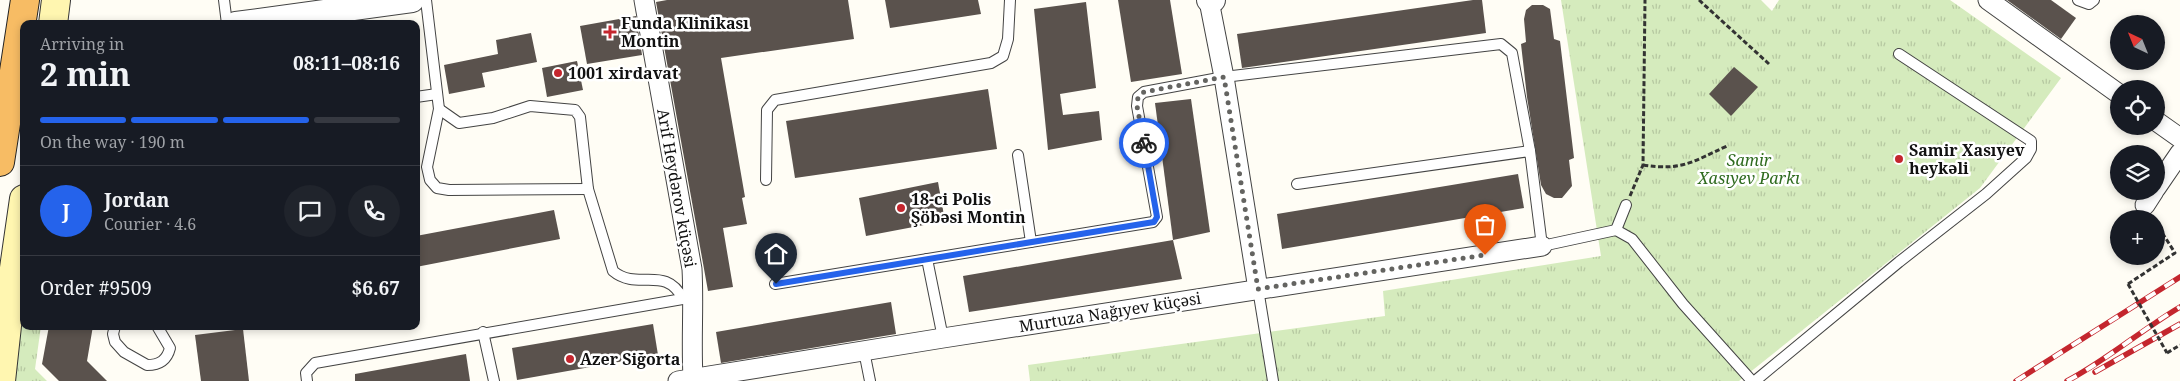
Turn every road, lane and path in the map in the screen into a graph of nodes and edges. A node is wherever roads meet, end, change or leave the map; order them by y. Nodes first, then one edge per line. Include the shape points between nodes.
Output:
1 (25, 0) edge
2 (56, 0) edge
3 (224, 0) edge
4 (412, 0) edge
5 (426, 0) edge
6 (644, 0) edge
7 (1010, 0) edge
8 (1209, 0) edge
9 (1213, 0) edge
10 (1645, 0) edge
11 (1699, 0) edge
12 (1988, 0) edge
13 (2078, 0) edge
14 (2094, 0) edge
15 (22, 20) edge
16 (53, 20) edge
17 (226, 20) edge
18 (265, 20) edge
19 (20, 32) edge
20 (1898, 54) dead end
21 (1769, 64) dead end
22 (1224, 77) junction
23 (2110, 88) edge
24 (437, 94) junction
25 (420, 96) edge
26 (439, 109) junction
27 (2165, 127) edge
28 (2180, 138) edge
29 (1727, 146) dead end
30 (1530, 151) junction
31 (2180, 153) edge
32 (1018, 155) dead end
33 (0, 162) edge
34 (1643, 164) junction
35 (2165, 175) edge
36 (766, 180) dead end
37 (1297, 184) dead end
38 (588, 189) junction
39 (1626, 205) joint
40 (1616, 230) junction
41 (20, 234) edge
42 (2165, 237) edge
43 (1031, 242) junction
44 (1542, 246) junction
45 (927, 259) junction
46 (2165, 260) edge
47 (2157, 265) edge
48 (776, 284) dead end
49 (1258, 289) junction
50 (688, 298) junction
51 (114, 330) edge
52 (159, 330) edge
53 (484, 332) junction
54 (943, 338) junction
55 (2180, 345) edge
56 (864, 351) junction
57 (685, 380) edge
58 (1, 381) edge
59 (307, 381) edge
60 (494, 381) edge
61 (870, 381) edge
62 (1273, 381) edge
63 (1754, 381) edge

1 - 15 highway
2 - 16 main road
3 - 17 lane
4 - 18 street
5 - 24 lane
6 - 50 street, Arif Heydərov küçəsi via 692,269
7 - 36 lane via 1008,39 1003,56 991,63 775,100 767,110
8 - 9 street
8 - 22 street
10 - 34 path
11 - 21 path
12 - 23 street
13 - 14 lane via 2090,4
19 - 33 highway
20 - 63 lane via 2031,141 2031,149 2026,158 1986,194
22 - 30 lane via 1501,44 1512,53
22 - 43 lane via 1144,92 1138,97 1157,217 1154,222
22 - 49 street
24 - 25 lane
24 - 26 lane
26 - 38 lane via 459,123 493,118 530,106 575,110 580,117
26 - 38 lane via 427,167 430,180 438,188 495,191
27 - 28 street
29 - 34 path via 1684,166 1666,168
30 - 37 lane
30 - 44 lane
31 - 35 street
32 - 43 lane
34 - 39 path
38 - 50 lane via 613,271 621,278 668,281
39 - 40 lane
40 - 44 lane
40 - 63 lane via 1632,239 1684,304
41 - 58 main road
42 - 46 path, bridge via 2175,253
43 - 45 lane
44 - 49 street, Murtuza Nağıyev küçəsi
45 - 48 lane
45 - 54 lane
47 - 55 path, bridge via 2128,284 2167,353
49 - 54 street, Murtuza Nağıyev küçəsi
49 - 62 lane
50 - 53 lane
50 - 57 street, Arif Heydərov küçəsi via 690,336
51 - 52 lane via 118,347 148,365 161,362 168,356 170,348
53 - 59 lane via 315,363 306,374
53 - 60 lane
54 - 56 street, Murtuza Nağıyev küçəsi
56 - 57 street, Murtuza Nağıyev küçəsi
56 - 61 lane

